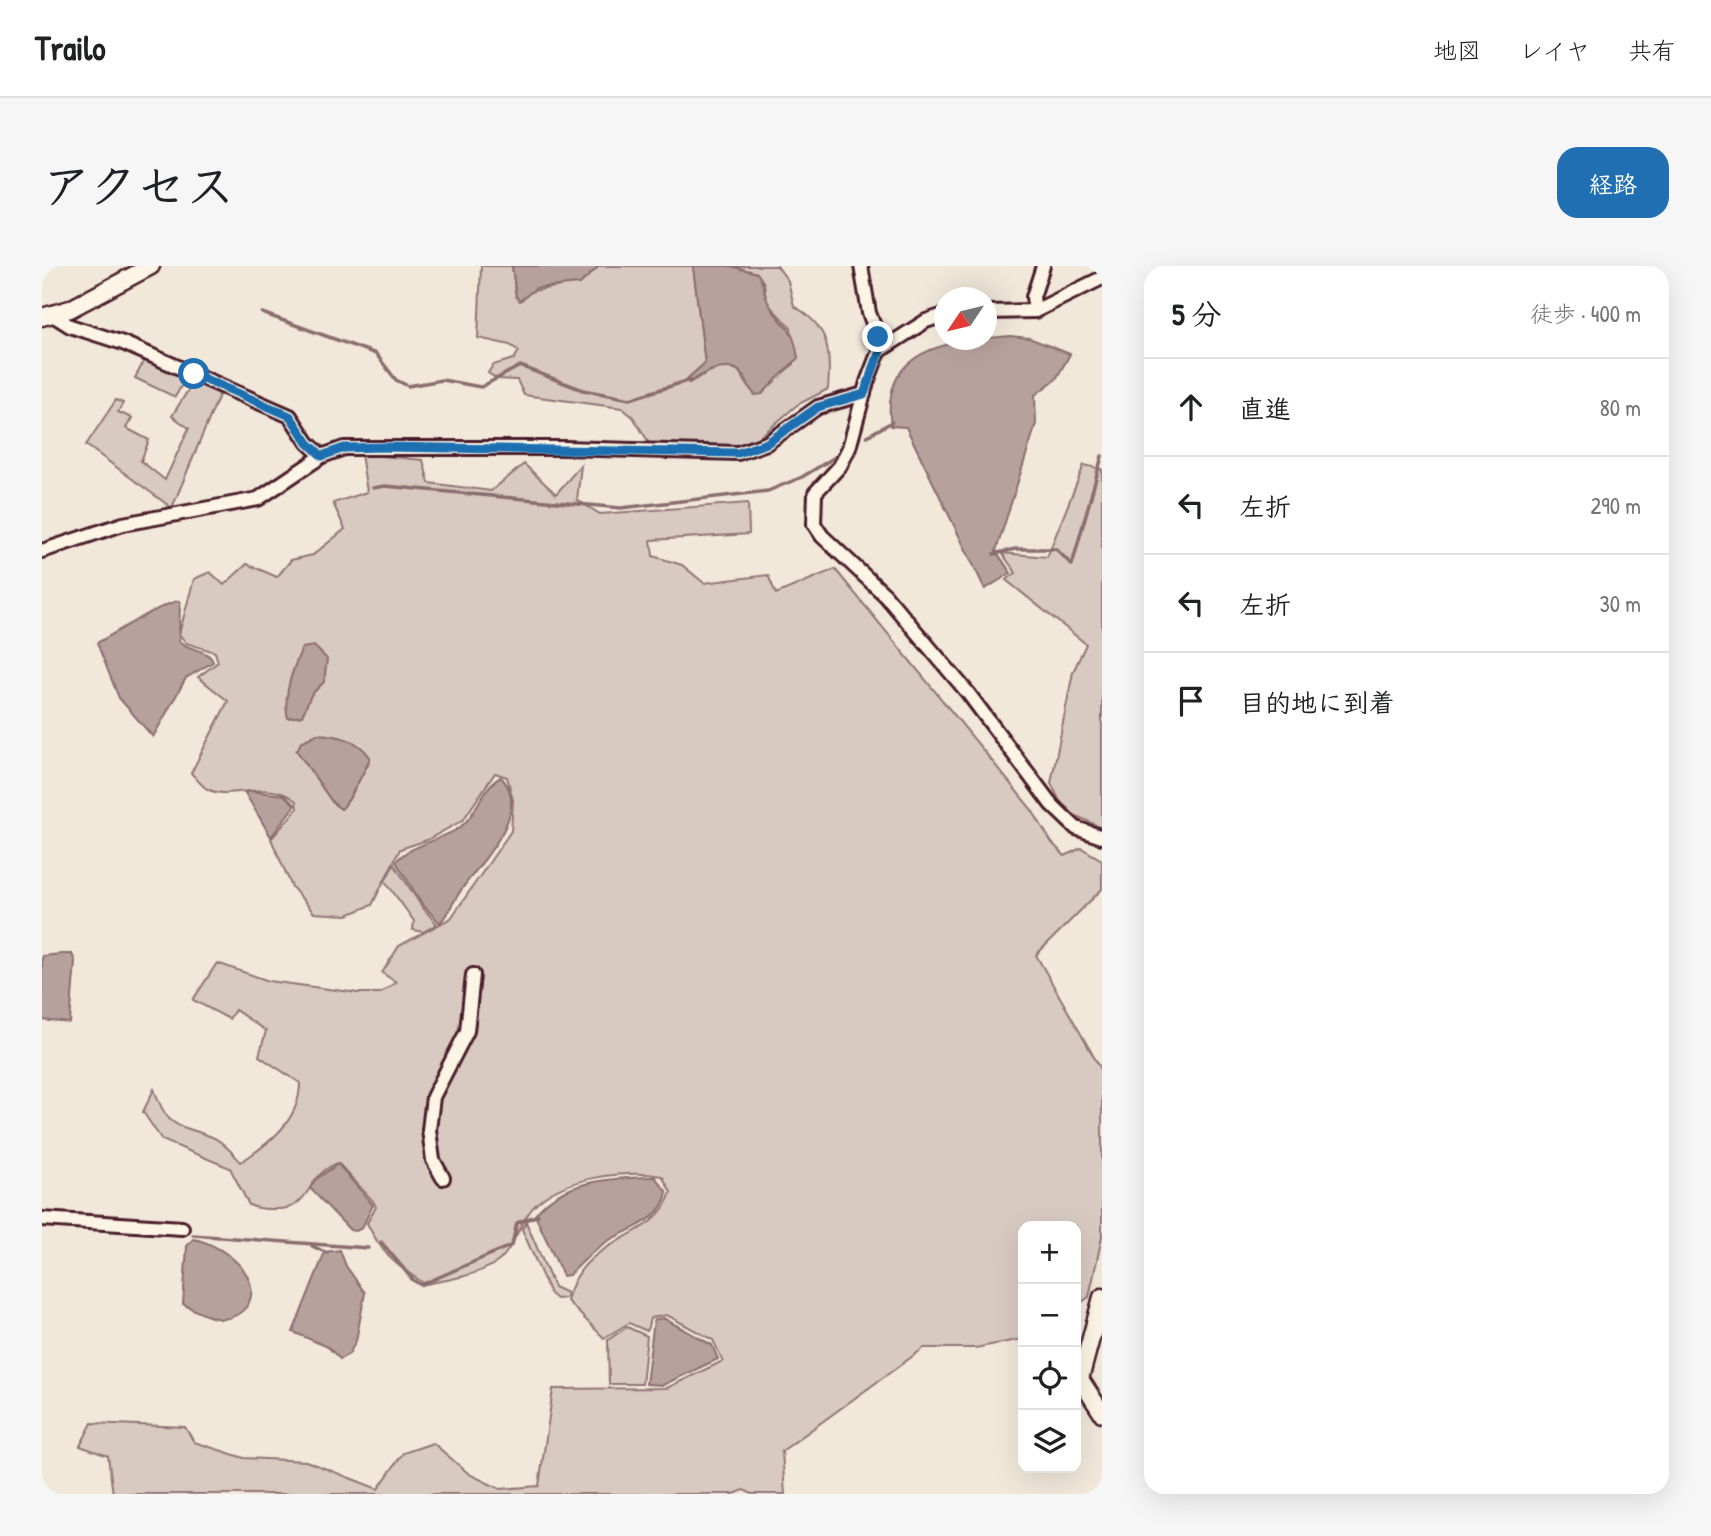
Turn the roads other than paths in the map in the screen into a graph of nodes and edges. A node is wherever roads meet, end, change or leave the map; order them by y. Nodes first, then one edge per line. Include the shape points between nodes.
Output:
1 (151, 266) edge
2 (861, 266) edge
3 (1043, 266) edge
4 (1102, 278) edge
5 (1035, 311) junction
6 (997, 312) edge
7 (47, 316) edge
8 (934, 318) edge
9 (880, 351) junction
10 (864, 394) junction
11 (322, 456) junction
12 (42, 551) edge
13 (1102, 837) edge
14 (472, 975) dead end
15 (443, 1178) dead end
16 (42, 1219) edge
17 (182, 1228) dead end
18 (1102, 1297) edge
19 (1102, 1413) edge

1 - 7 street via 70,309
2 - 9 street
3 - 5 street via 1033,297
4 - 5 street
5 - 6 street
7 - 11 street via 122,343 290,416
8 - 9 street
9 - 10 street
10 - 11 street via 818,407 767,443 738,453 385,447 344,448
10 - 13 street via 849,448 815,494 814,524 885,596 951,673 1051,804 1076,828
11 - 12 street via 258,499 123,524
14 - 15 street via 467,1031 432,1108 430,1149
16 - 17 street
18 - 19 street via 1080,1379

